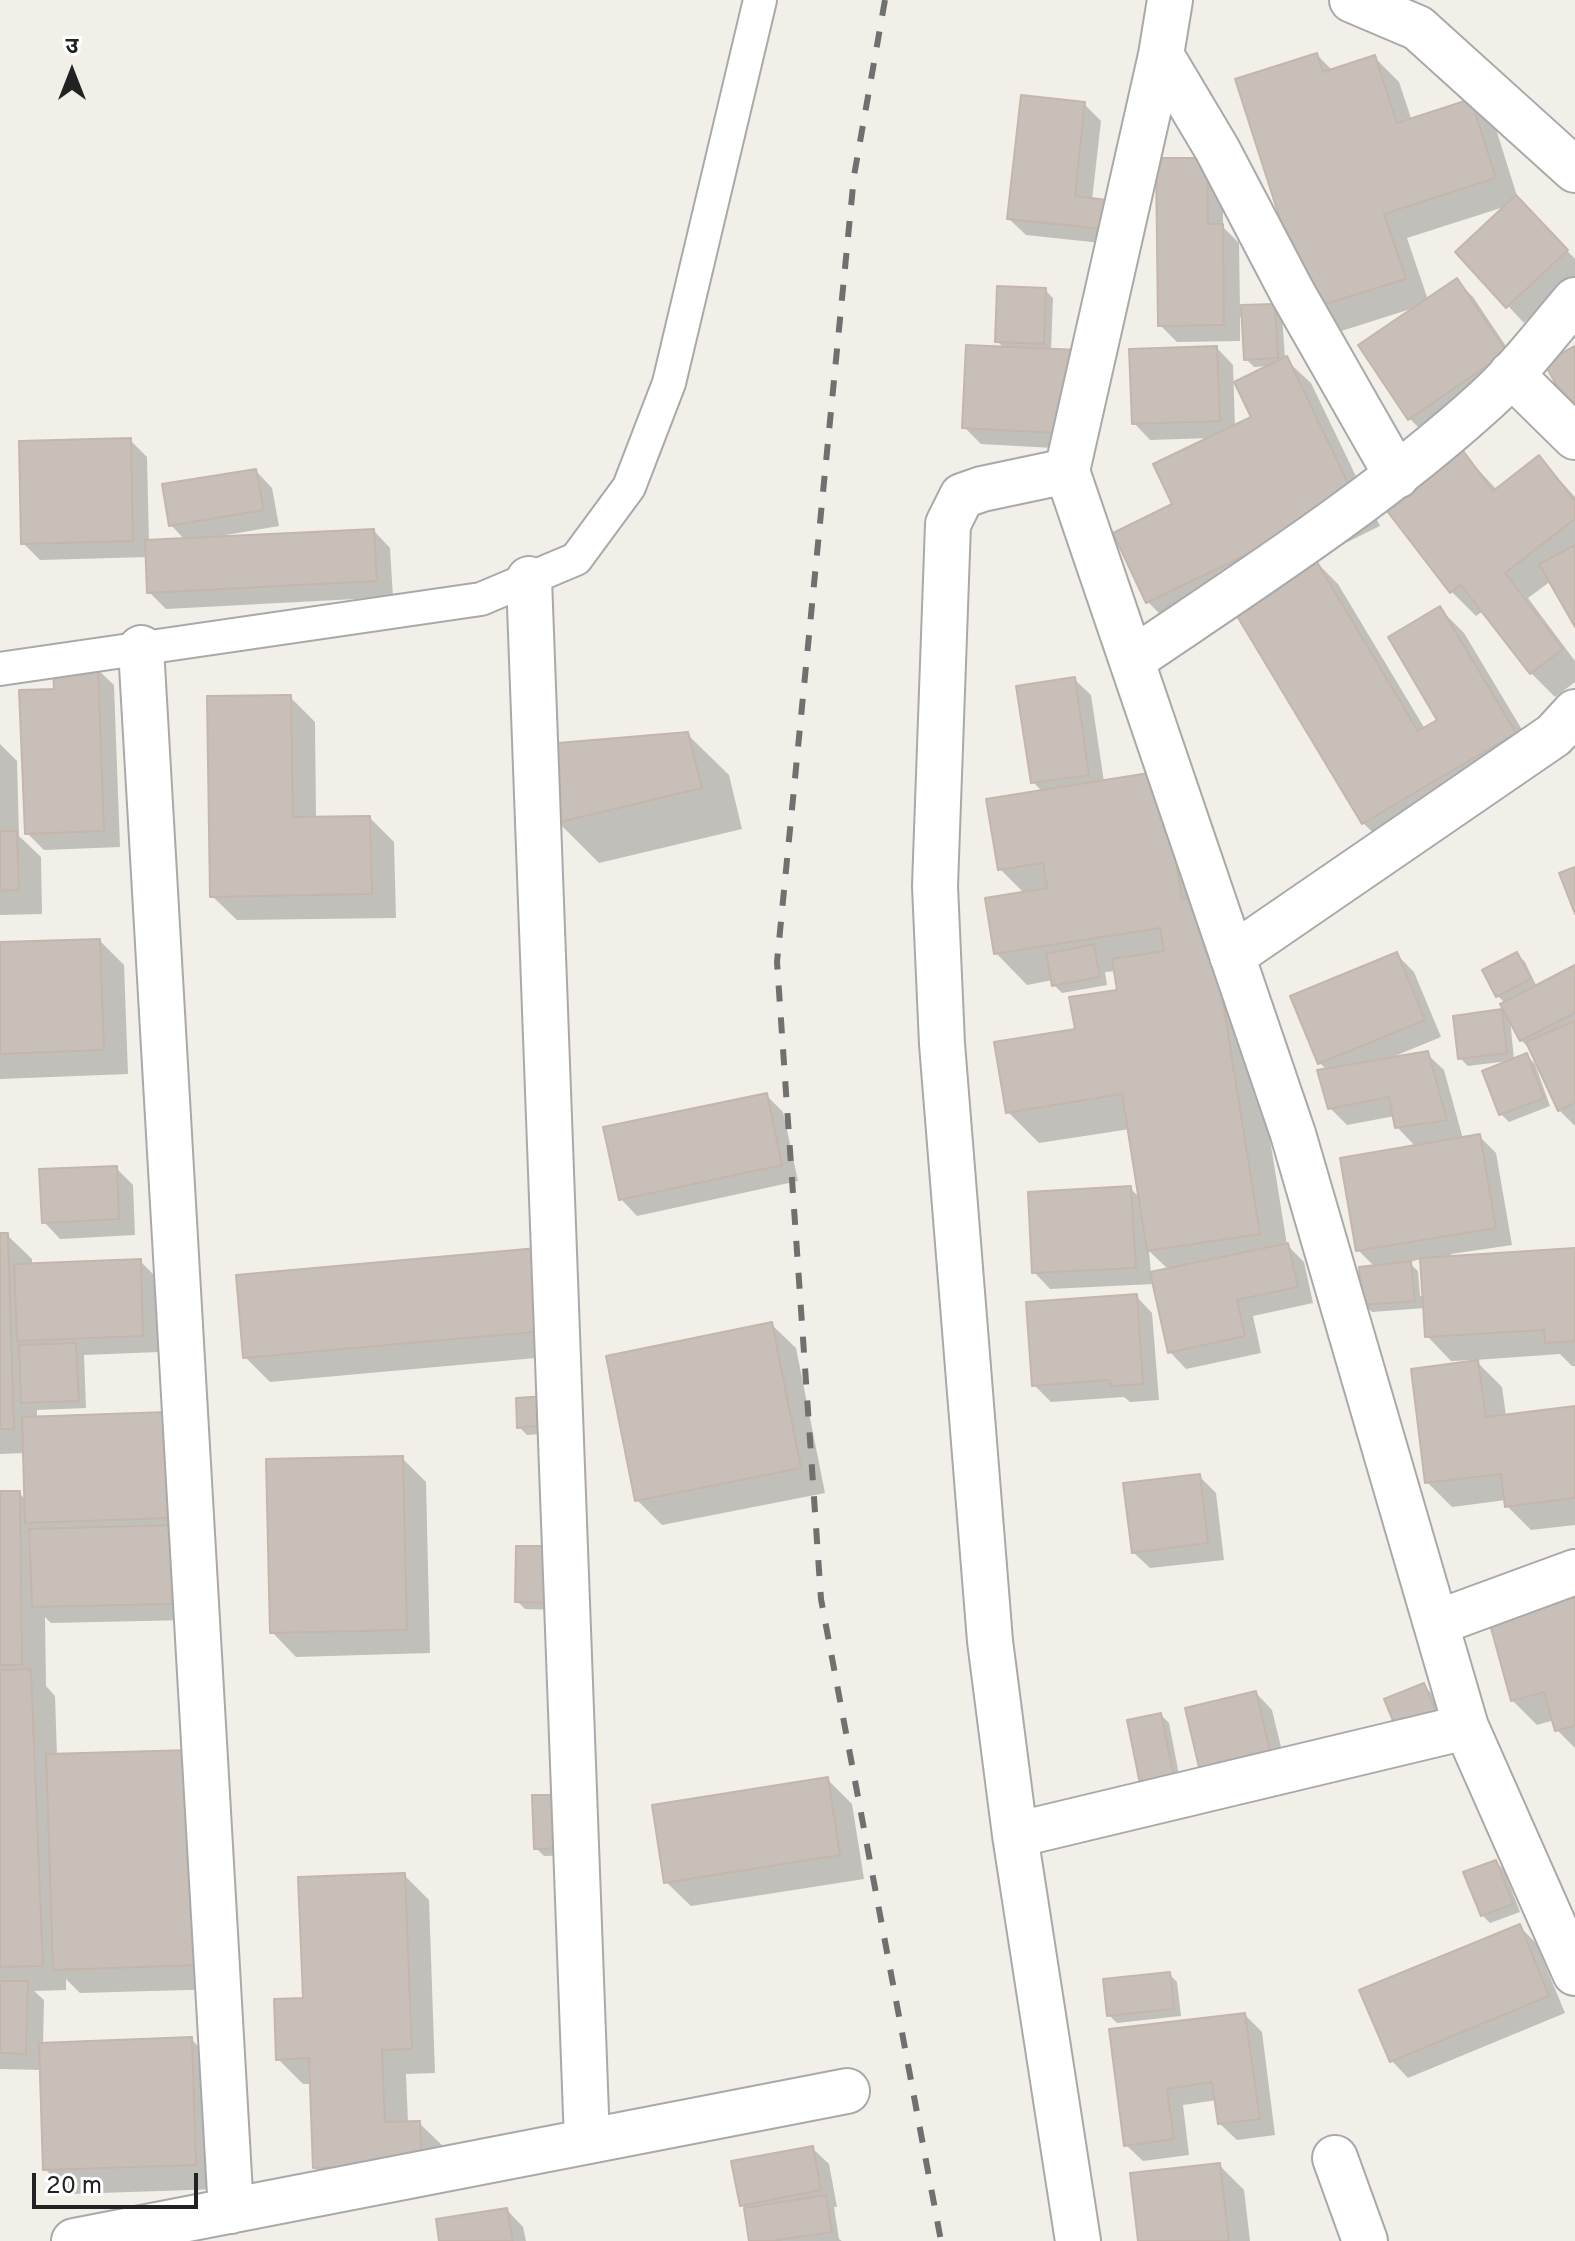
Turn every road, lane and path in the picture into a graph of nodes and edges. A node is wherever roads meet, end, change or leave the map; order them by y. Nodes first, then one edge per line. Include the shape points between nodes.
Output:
1 (760, 0) edge
2 (1170, 0) edge
3 (1352, 0) edge
4 (1161, 55) junction
5 (1575, 170) edge
6 (1575, 300) edge
7 (1511, 374) junction
8 (1575, 437) edge
9 (1067, 471) junction
10 (1397, 476) junction
11 (529, 579) junction
12 (141, 648) junction
13 (1132, 660) junction
14 (0, 669) edge
15 (1568, 734) edge
16 (1232, 956) junction
17 (1575, 1572) edge
18 (1436, 1623) junction
19 (1466, 1727) junction
20 (1015, 1835) junction
21 (1565, 1924) edge
22 (1575, 1973) edge
23 (847, 2091) dead end
24 (587, 2141) junction
25 (1335, 2158) dead end
26 (231, 2211) junction
27 (118, 2237) edge
28 (74, 2241) edge
29 (1078, 2241) edge
30 (1365, 2241) edge

1 - 11 lane via 669,383 629,487 576,559
2 - 4 street
3 - 5 street via 1418,28
4 - 9 street
4 - 10 street
6 - 7 street
7 - 8 street
7 - 10 street
9 - 13 street
9 - 20 street via 962,496 948,524 935,886 942,1044 990,1641
10 - 13 street
11 - 12 lane via 481,599
11 - 24 street
12 - 14 lane
12 - 26 street
13 - 16 street
15 - 16 street
16 - 18 street via 1293,1134
17 - 18 street
18 - 19 street
19 - 20 street
19 - 21 street
20 - 29 street
21 - 22 street
23 - 24 street
24 - 26 street
25 - 30 street
26 - 27 street
27 - 28 street

